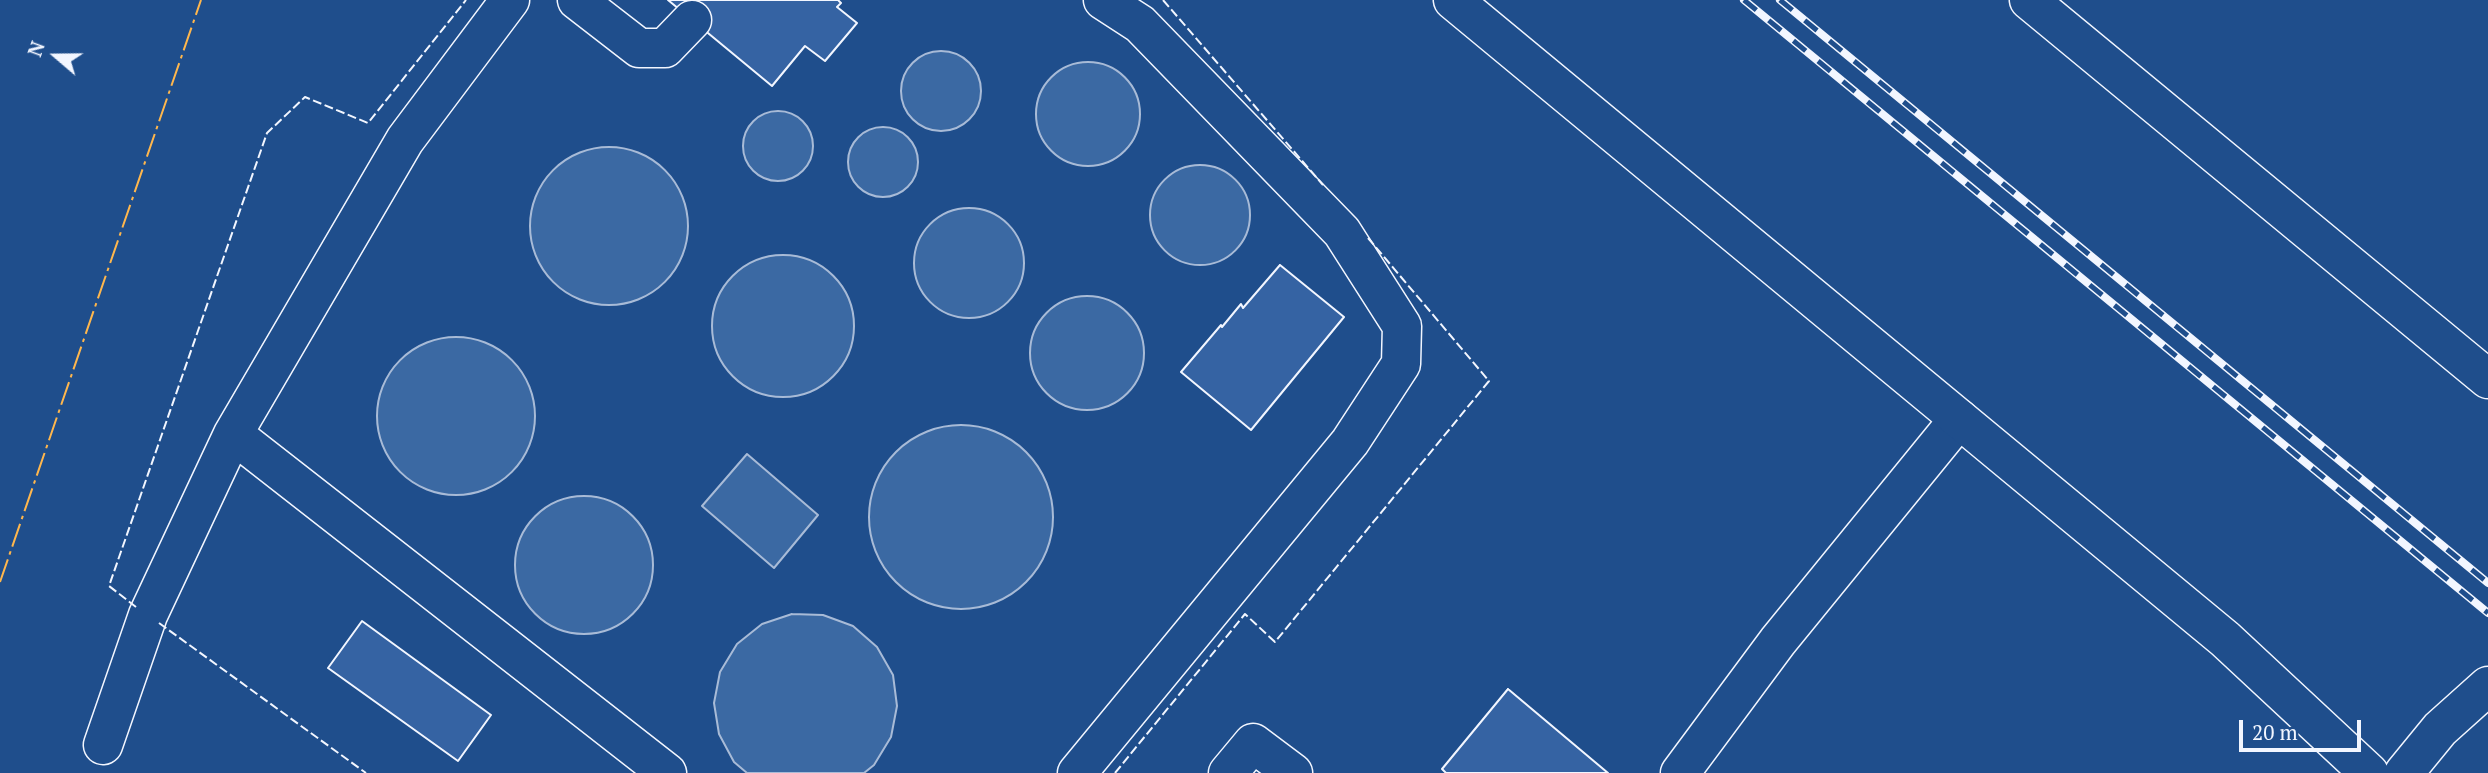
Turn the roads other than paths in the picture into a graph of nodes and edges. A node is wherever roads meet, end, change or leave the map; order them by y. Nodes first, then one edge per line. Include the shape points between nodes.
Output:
1 (510, 0) edge
2 (577, 0) edge
3 (1103, 0) edge
4 (1453, 0) edge
5 (2029, 0) edge
6 (692, 20) dead end
7 (2488, 379) edge
8 (1959, 419) junction
9 (233, 435) junction
10 (2488, 686) edge
11 (103, 745) dead end
12 (667, 773) edge
13 (1077, 773) edge
14 (1228, 773) edge
15 (1293, 773) edge
16 (1680, 773) edge
17 (2369, 773) edge
18 (2404, 773) edge

1 - 9 main road via 405,140
2 - 6 main road via 639,48 665,48
3 - 13 main road via 1140,24 1342,232 1402,326 1401,364 1350,442
4 - 8 main road
5 - 7 main road
8 - 16 main road via 1778,641
8 - 17 main road via 2225,639
9 - 11 main road via 148,615
9 - 12 main road
10 - 18 main road via 2440,729
14 - 15 main road via 1253,743

